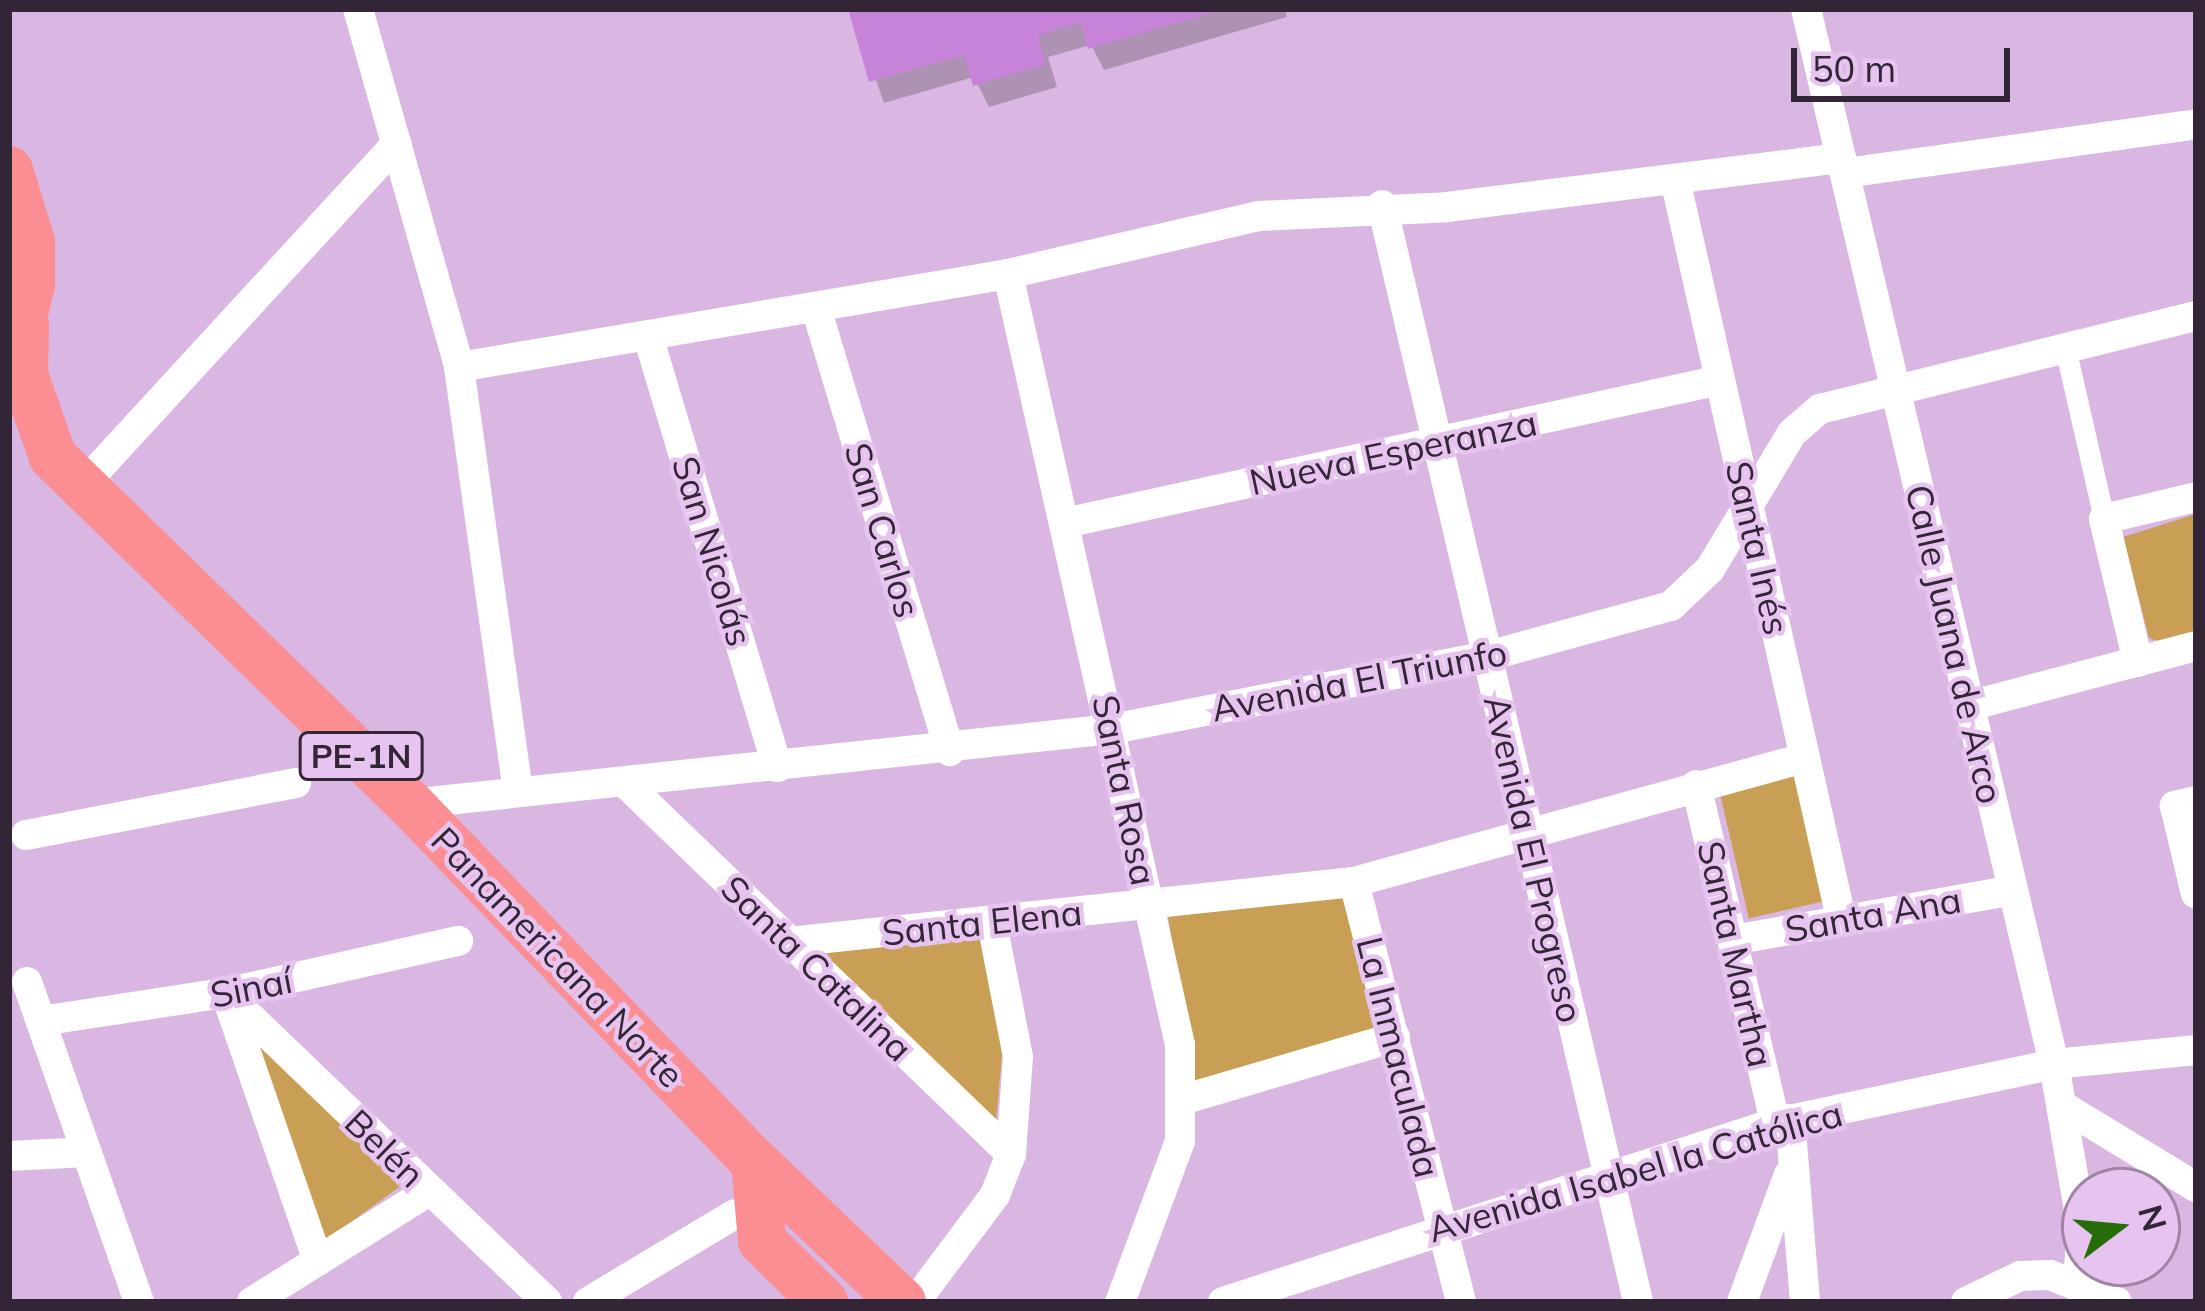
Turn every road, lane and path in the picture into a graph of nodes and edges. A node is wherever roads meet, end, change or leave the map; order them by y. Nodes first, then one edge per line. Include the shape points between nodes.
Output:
1 (358, 9) edge
2 (1806, 9) edge
3 (2196, 124) edge
4 (397, 144) junction
5 (1843, 166) junction
6 (9, 170) edge
7 (1675, 179) junction
8 (1382, 206) junction
9 (1009, 274) junction
10 (816, 308) junction
11 (2196, 316) edge
12 (648, 336) junction
13 (17, 346) edge
14 (2065, 346) junction
15 (459, 367) junction
16 (1720, 380) junction
17 (1894, 386) junction
18 (1439, 441) junction
19 (82, 486) junction
20 (2196, 497) edge
21 (1750, 513) junction
22 (2104, 519) junction
23 (1065, 523) junction
24 (2196, 646) edge
25 (1488, 656) junction
26 (2138, 662) junction
27 (1970, 706) junction
28 (1112, 729) junction
29 (950, 751) junction
30 (1805, 758) junction
31 (778, 767) junction
32 (624, 782) junction
33 (296, 783) dead end
34 (1696, 785) junction
35 (518, 791) junction
36 (410, 804) junction
37 (2185, 804) edge
38 (1526, 830) junction
39 (26, 835) dead end
40 (1354, 882) junction
41 (2013, 890) junction
42 (2196, 894) edge
43 (1150, 902) junction
44 (1841, 918) junction
45 (992, 922) junction
46 (1732, 940) junction
47 (458, 941) dead end
48 (789, 942) junction
49 (28, 982) dead end
50 (225, 993) junction
51 (41, 1021) junction
52 (1395, 1037) junction
53 (2196, 1050) edge
54 (2054, 1064) junction
55 (1185, 1099) junction
56 (2061, 1106) junction
57 (1783, 1121) junction
58 (87, 1152) junction
59 (1011, 1154) junction
60 (9, 1156) edge
61 (755, 1162) junction
62 (2072, 1167) edge
63 (1792, 1168) junction
64 (1607, 1175) junction
65 (2196, 1187) edge
66 (429, 1191) junction
67 (1442, 1226) junction
68 (749, 1228) junction
69 (318, 1261) junction
70 (2061, 1280) edge
71 (2089, 1287) edge
72 (139, 1302) edge
73 (252, 1302) edge
74 (547, 1302) edge
75 (588, 1302) edge
76 (824, 1302) edge
77 (902, 1302) edge
78 (915, 1302) edge
79 (1120, 1302) edge
80 (1223, 1302) edge
81 (1461, 1302) edge
82 (1638, 1302) edge
83 (1742, 1302) edge
84 (1804, 1302) edge
85 (1966, 1302) edge
86 (2117, 1302) edge

1 - 4 street
2 - 5 street, Calle Juana de Arco
3 - 5 street
4 - 15 street
4 - 19 street
5 - 7 street
5 - 17 street, Calle Juana de Arco
6 - 13 highway, PE-1N via 31,242
7 - 8 street via 1447,207
7 - 16 street, Santa Inés
8 - 9 street via 1259,216
8 - 18 street, Avenida El Progreso
9 - 10 street
9 - 23 street, Santa Rosa
10 - 12 street
10 - 29 street, San Carlos
11 - 14 street, Avenida El Triunfo
12 - 15 street
12 - 31 street, San Nicolás
13 - 19 highway, Panamericana Norte / PE-1N via 52,457
14 - 17 street, Avenida El Triunfo
14 - 22 street
15 - 35 street
16 - 18 street, Nueva Esperanza
16 - 21 street, Santa Inés
17 - 21 street, Avenida El Triunfo via 1820,409 1792,433
17 - 27 street, Calle Juana de Arco
18 - 23 street, Nueva Esperanza
18 - 25 street, Avenida El Progreso
19 - 36 highway, Panamericana Norte / PE-1N
20 - 22 street
21 - 25 street, Avenida El Triunfo via 1671,606
21 - 30 street, Santa Inés
22 - 26 street
23 - 28 street, Santa Rosa
24 - 26 street
25 - 28 street, Avenida El Triunfo
25 - 38 street, Avenida El Progreso
26 - 27 street
27 - 41 street, Calle Juana de Arco
28 - 29 street, Avenida El Triunfo
28 - 43 street, Santa Rosa
29 - 31 street, Avenida El Triunfo
30 - 34 street, Santa Elena
30 - 44 street, Santa Inés
31 - 32 street, Avenida El Triunfo
32 - 35 street, Avenida El Triunfo
32 - 48 street, Santa Catalina
33 - 39 street
34 - 38 street, Santa Elena
34 - 46 street, Santa Martha
35 - 36 street, Avenida El Triunfo
36 - 61 highway, Panamericana Norte / PE-1N
37 - 42 street
38 - 40 street, Santa Elena
38 - 64 street, Avenida El Progreso
40 - 43 street, Santa Elena
40 - 52 street, La Inmaculada
41 - 44 street, Santa Ana
41 - 54 street, Calle Juana de Arco
43 - 45 street, Santa Elena
43 - 55 street, Santa Rosa
44 - 46 street, Santa Ana
45 - 48 street, Santa Elena
45 - 59 street via 1018,1057
46 - 57 street, Santa Martha
47 - 50 street, Sinaí
48 - 59 street, Santa Catalina
49 - 51 street
50 - 51 street, Sinaí
50 - 66 street, Belén
50 - 69 street
51 - 58 street
52 - 55 street
52 - 67 street, La Inmaculada
53 - 54 street, Avenida Isabel la Católica
54 - 56 street, Calle Juana de Arco
54 - 57 street, Avenida Isabel la Católica
55 - 79 street, Santa Rosa via 1156,1220
56 - 62 street, Calle Juana de Arco
56 - 65 street
57 - 63 street, Santa Martha
57 - 64 street, Avenida Isabel la Católica
58 - 60 street
58 - 72 street
59 - 78 street via 994,1195
61 - 68 highway
61 - 77 highway, Panamericana Norte / PE-1N
63 - 83 street
63 - 84 street, Santa Martha
64 - 67 street, Avenida Isabel la Católica
64 - 82 street, Avenida El Progreso
66 - 69 street
66 - 74 street, Belén
67 - 80 street, Avenida Isabel la Católica
67 - 81 street, La Inmaculada
68 - 75 street
68 - 76 highway
69 - 73 street
70 - 85 street via 2020,1276
71 - 86 street

